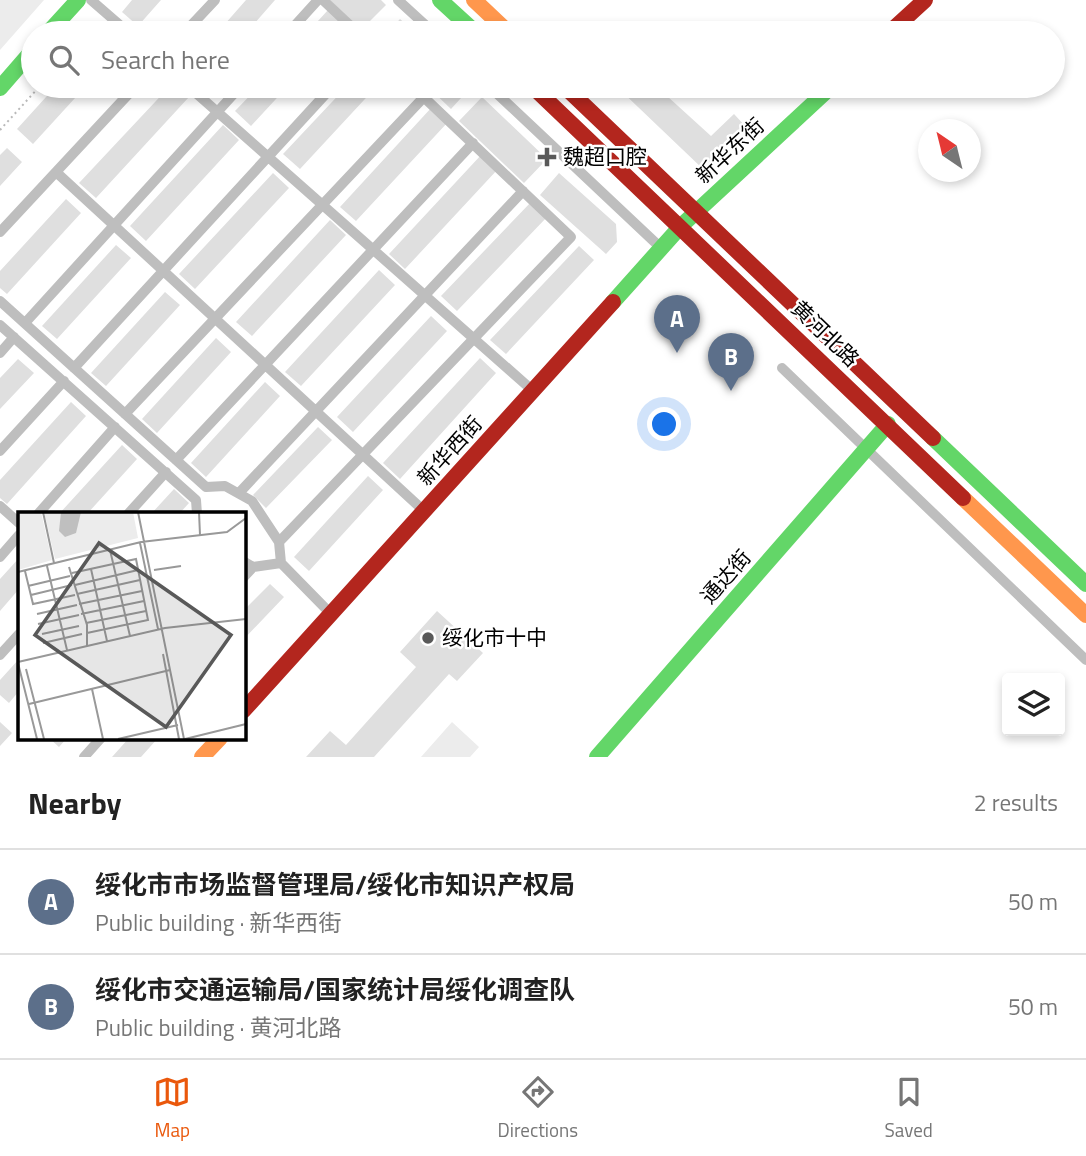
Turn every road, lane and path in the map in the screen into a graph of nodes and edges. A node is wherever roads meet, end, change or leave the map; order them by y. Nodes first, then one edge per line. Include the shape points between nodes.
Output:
1 (78, 0) edge
2 (91, 0) edge
3 (215, 0) edge
4 (321, 0) edge
5 (398, 0) edge
6 (440, 0) edge
7 (474, 0) edge
8 (925, 0) edge
9 (59, 21) edge
10 (115, 21) edge
11 (195, 21) edge
12 (300, 21) edge
13 (345, 21) edge
14 (421, 21) edge
15 (463, 21) edge
16 (496, 21) edge
17 (902, 21) edge
18 (21, 64) edge
19 (0, 88) edge
20 (29, 98) edge
21 (125, 98) edge
22 (202, 98) edge
23 (230, 98) edge
24 (322, 98) edge
25 (423, 98) edge
26 (425, 98) edge
27 (502, 98) edge
28 (546, 98) edge
29 (575, 98) edge
30 (819, 98) edge
31 (218, 111) junction
32 (0, 130) edge
33 (473, 144) junction
34 (268, 157) junction
35 (56, 172) junction
36 (523, 191) junction
37 (322, 204) junction
38 (688, 219) junction
39 (114, 226) junction
40 (0, 232) edge
41 (661, 248) junction
42 (373, 250) junction
43 (163, 271) junction
44 (425, 296) junction
45 (0, 301) edge
46 (214, 319) junction
47 (25, 323) junction
48 (0, 325) edge
49 (14, 337) junction
50 (474, 338) junction
51 (0, 353) edge
52 (266, 365) junction
53 (74, 368) junction
54 (782, 368) dead end
55 (64, 382) junction
56 (532, 390) junction
57 (318, 411) junction
58 (125, 414) junction
59 (888, 424) junction
60 (115, 427) junction
61 (867, 448) junction
62 (0, 451) edge
63 (364, 454) junction
64 (176, 460) junction
65 (166, 472) junction
66 (239, 493) junction
67 (0, 506) edge
68 (424, 511) junction
69 (40, 512) edge
70 (130, 512) edge
71 (197, 512) edge
72 (18, 522) edge
73 (18, 536) edge
74 (279, 542) junction
75 (0, 557) edge
76 (281, 563) junction
77 (248, 564) edge
78 (1086, 584) edge
79 (331, 614) junction
80 (1086, 615) edge
81 (18, 635) edge
82 (0, 655) edge
83 (1086, 660) edge
84 (245, 709) edge
85 (99, 740) edge
86 (218, 740) edge
87 (84, 757) edge
88 (202, 757) edge
89 (597, 757) edge

1 - 9 main road
2 - 10 street
3 - 11 street
4 - 12 street
4 - 13 street
5 - 14 street
6 - 15 main road
7 - 16 main road
8 - 17 main road
18 - 19 main road
20 - 32 path
21 - 35 street
22 - 31 street
23 - 31 street
24 - 34 street
25 - 37 street
26 - 33 street
27 - 41 street
28 - 38 main road, 黄河北路
29 - 38 main road, 黄河北路
30 - 38 main road, 新华东街
31 - 34 street
31 - 39 street
33 - 36 street
33 - 42 street
34 - 37 street
34 - 43 street
35 - 39 street
35 - 40 street
36 - 44 street
36 - 50 street via 570,237
37 - 42 street
37 - 46 street
38 - 41 main road, 新华西街
38 - 59 main road, 黄河北路
38 - 78 main road, 黄河北路
39 - 43 street
39 - 47 street
41 - 56 main road, 新华西街
42 - 44 street
42 - 52 street
43 - 46 street
43 - 53 street
44 - 50 street
44 - 57 street
45 - 47 street
46 - 52 street
46 - 58 street
47 - 53 street
48 - 49 street
49 - 51 street
49 - 55 street
50 - 56 street
50 - 63 street
52 - 57 street
52 - 64 street
53 - 58 street
54 - 61 street
55 - 60 street
55 - 62 street
56 - 68 main road, 新华西街
57 - 63 street
57 - 66 street
58 - 64 street
59 - 61 main road, 通达街
59 - 80 main road, 黄河北路
60 - 65 street
60 - 69 street
61 - 83 street
61 - 89 main road, 通达街
63 - 68 street
63 - 74 street
64 - 66 street via 206,487 225,486
65 - 70 street
65 - 71 street via 197,500
66 - 74 street via 260,510
67 - 72 street
68 - 79 main road, 新华西街
73 - 75 street
74 - 76 street
76 - 77 street
76 - 79 street
79 - 84 main road, 新华西街
81 - 82 street
85 - 87 street
86 - 88 main road

